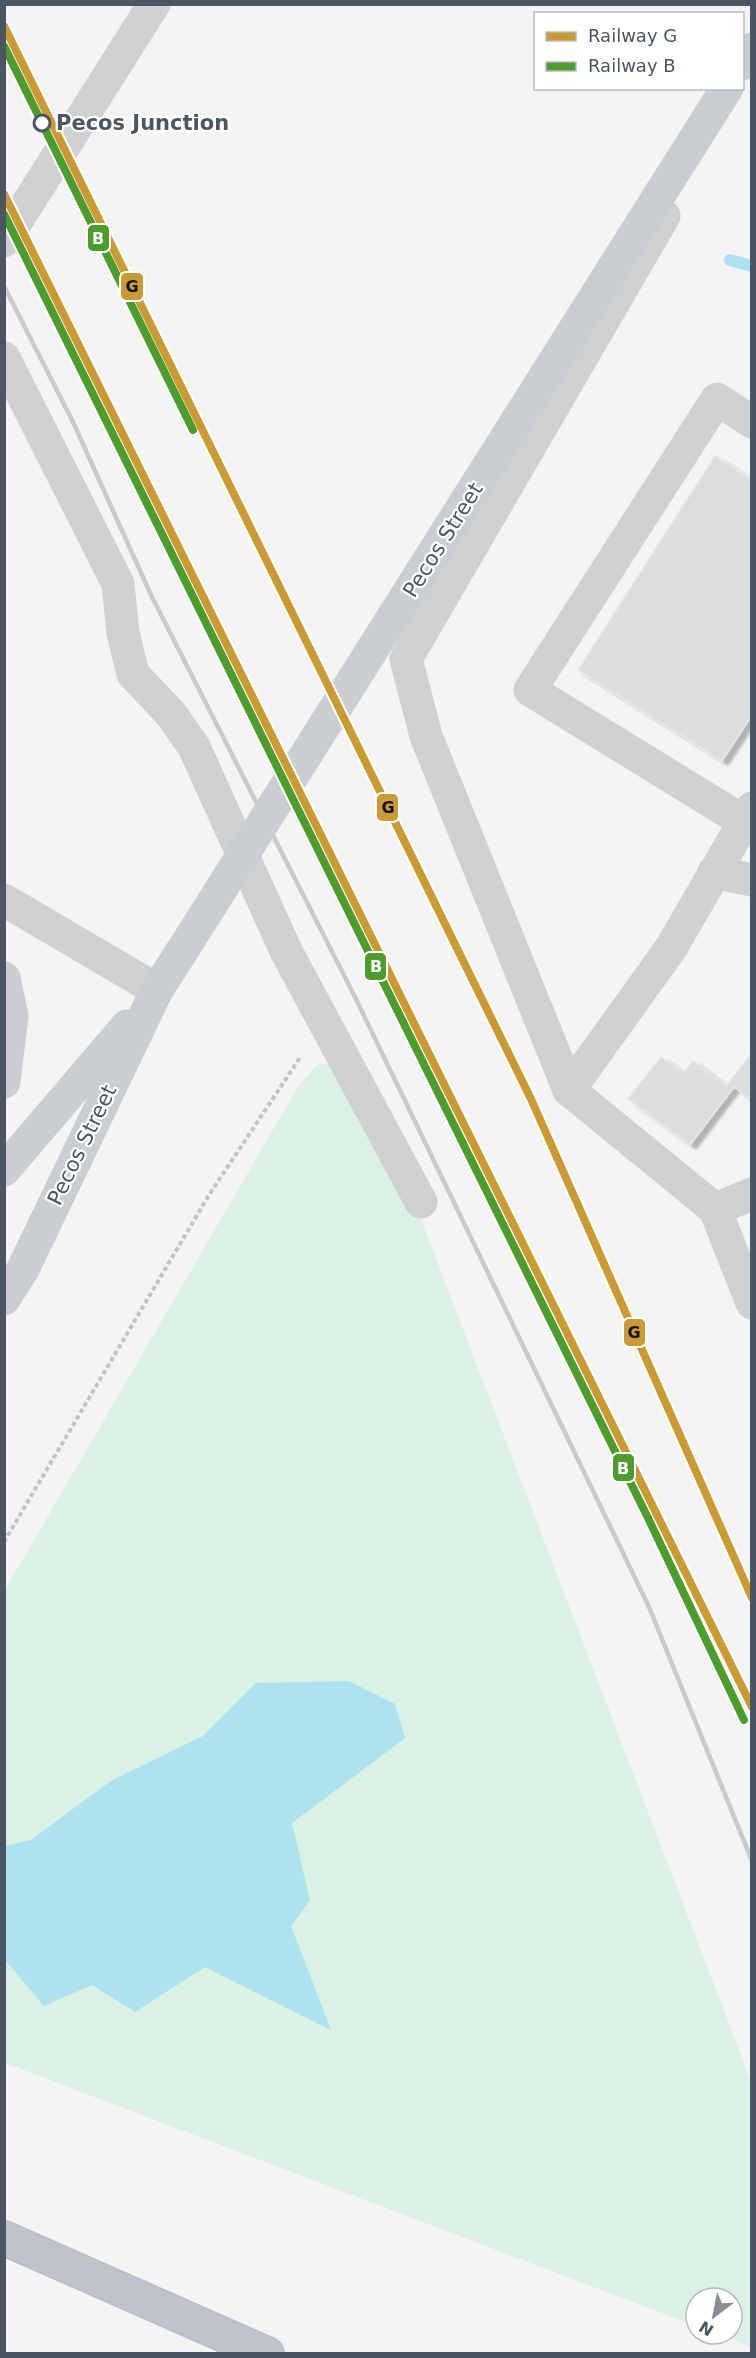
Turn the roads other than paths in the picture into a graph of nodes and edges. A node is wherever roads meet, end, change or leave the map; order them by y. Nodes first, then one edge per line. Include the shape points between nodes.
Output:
1 (154, 4) edge
2 (752, 71) edge
3 (744, 84) edge
4 (726, 90) edge
5 (740, 90) edge
6 (4, 241) edge
7 (4, 358) edge
8 (752, 422) edge
9 (747, 814) edge
10 (714, 872) junction
11 (752, 880) edge
12 (4, 900) edge
13 (4, 978) edge
14 (157, 990) junction
15 (4, 1082) edge
16 (569, 1090) junction
17 (4, 1170) edge
18 (752, 1194) edge
19 (421, 1202) dead end
20 (715, 1209) junction
21 (4, 1299) edge
22 (752, 1303) edge
23 (4, 2238) edge
24 (267, 2354) edge

1 - 6 street
2 - 3 street
4 - 14 main road, Pecos Street, bridge
5 - 16 street via 406,659 426,736
7 - 19 street via 118,584 123,633 133,674 171,714 194,747 286,951
8 - 9 street via 717,399 531,690
9 - 10 street
10 - 11 street
10 - 16 street via 671,948
12 - 14 street
13 - 15 main road via 12,1016
14 - 17 main road, Pecos Street
14 - 21 main road, Pecos Street via 23,1269
16 - 20 street
18 - 20 street
20 - 22 street
23 - 24 highway

